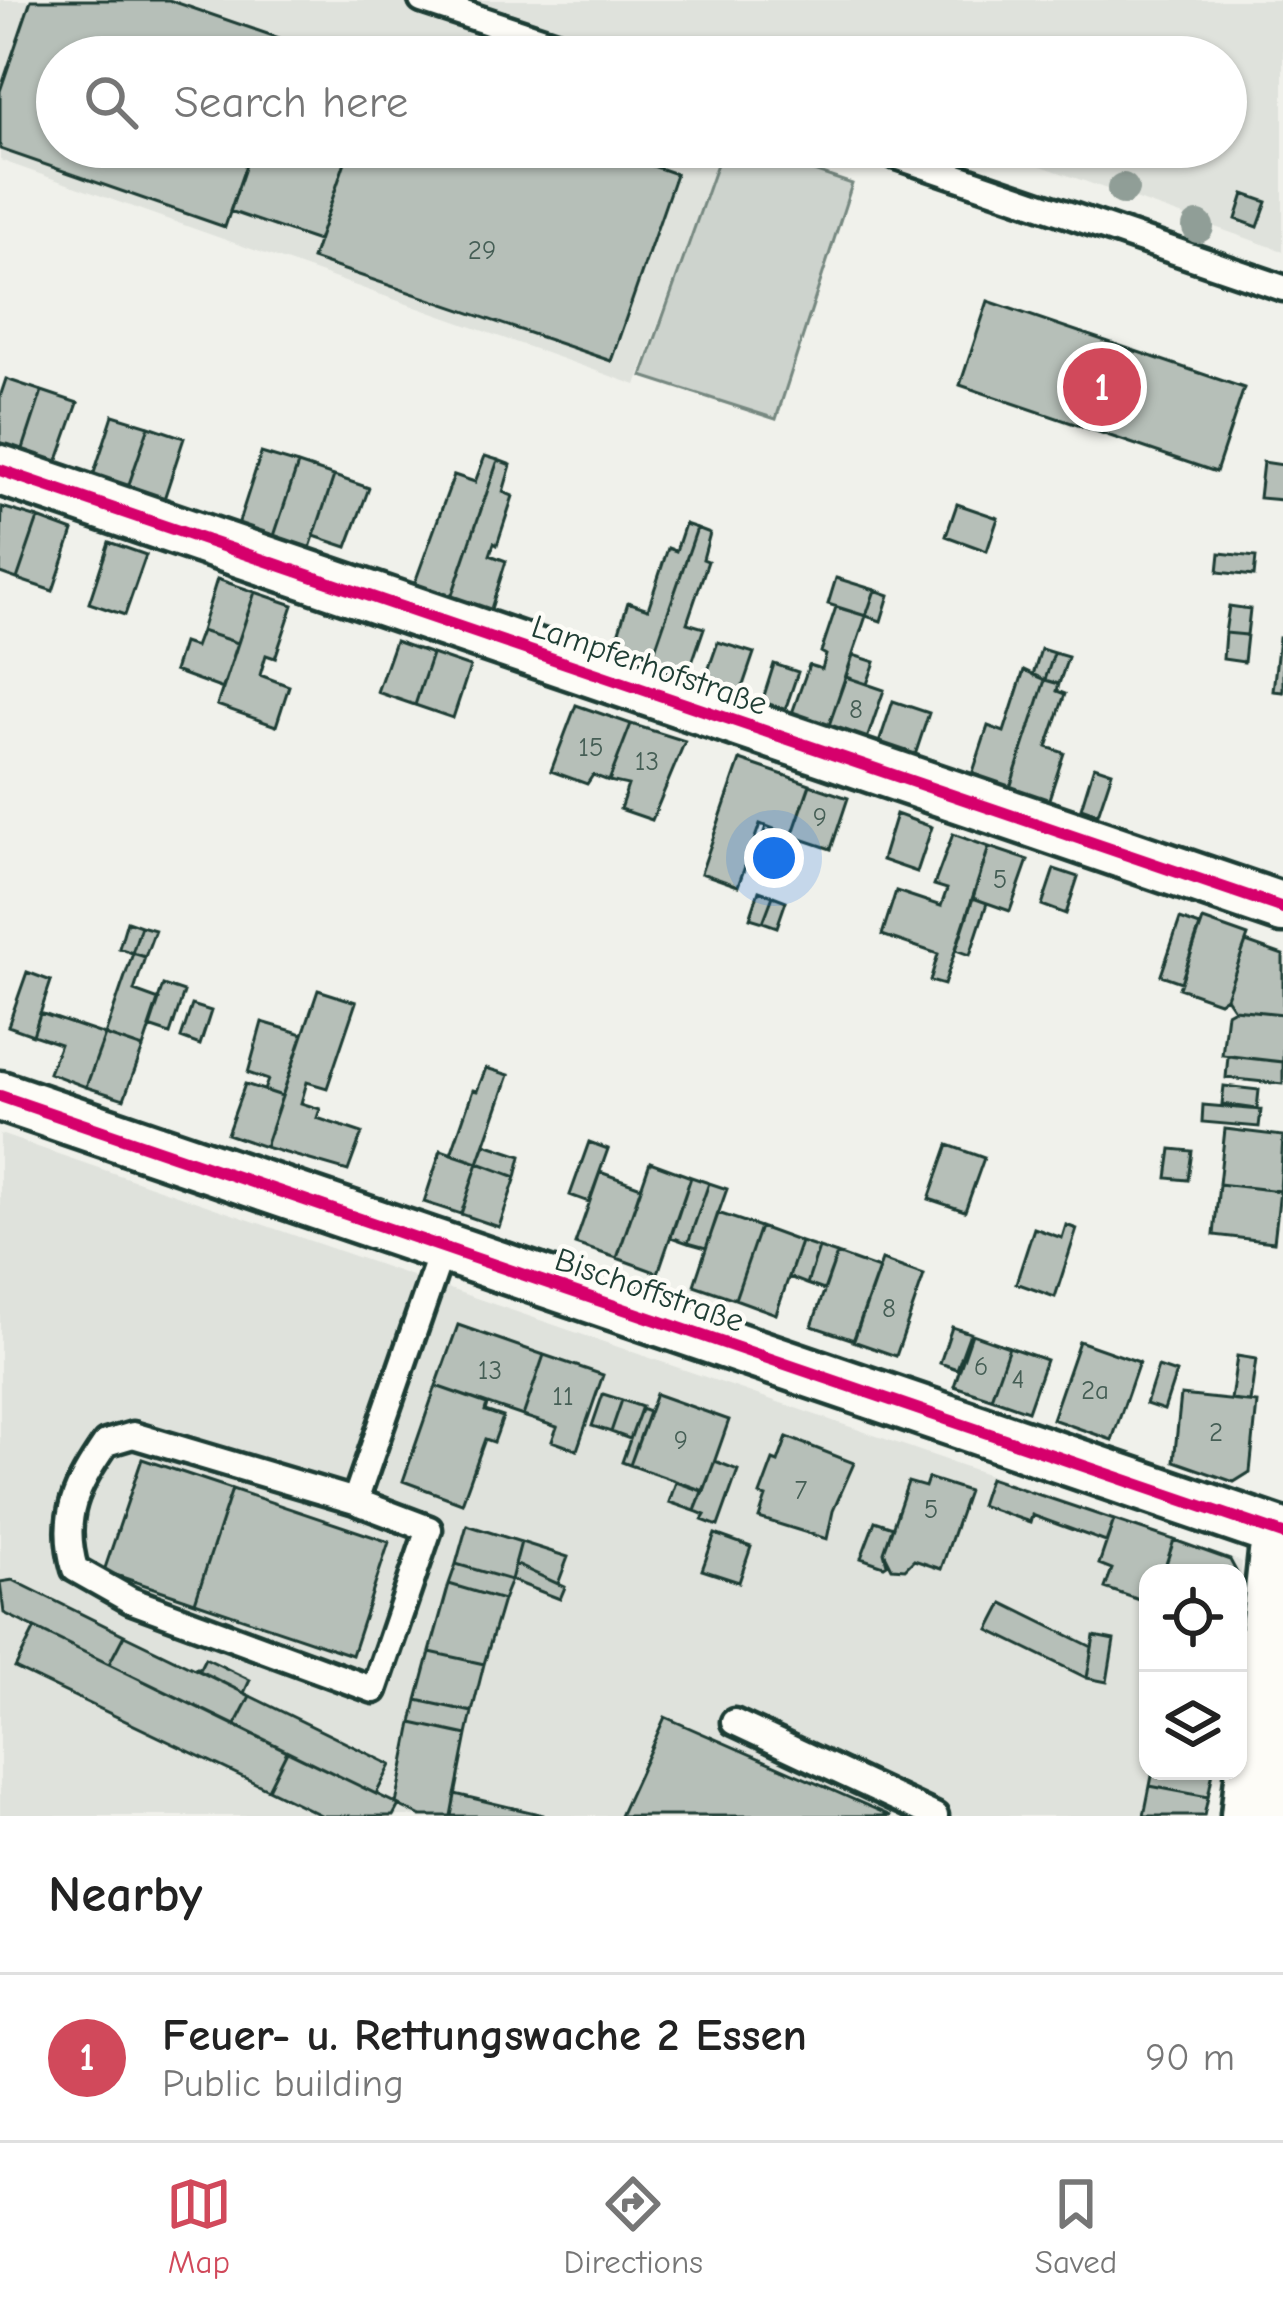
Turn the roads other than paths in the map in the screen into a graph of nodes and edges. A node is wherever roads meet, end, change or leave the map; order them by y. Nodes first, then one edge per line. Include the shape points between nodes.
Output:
1 (422, 0) edge
2 (531, 36) edge
3 (932, 168) edge
4 (1283, 287) edge
5 (0, 470) edge
6 (1283, 908) edge
7 (0, 1096) edge
8 (443, 1247) junction
9 (355, 1501) junction
10 (1283, 1534) edge
11 (1283, 1554) edge
12 (734, 1722) dead end
13 (935, 1816) edge
14 (1255, 1816) edge

1 - 2 lane
3 - 4 lane
5 - 6 street, Lampferhofstraße
7 - 8 street, Bischoffstraße
8 - 9 lane
8 - 10 street, Bischoffstraße
9 - 9 lane via 429,1528 374,1690 130,1600 75,1569 66,1537 90,1466 106,1443 133,1435
11 - 14 main road
12 - 13 lane

